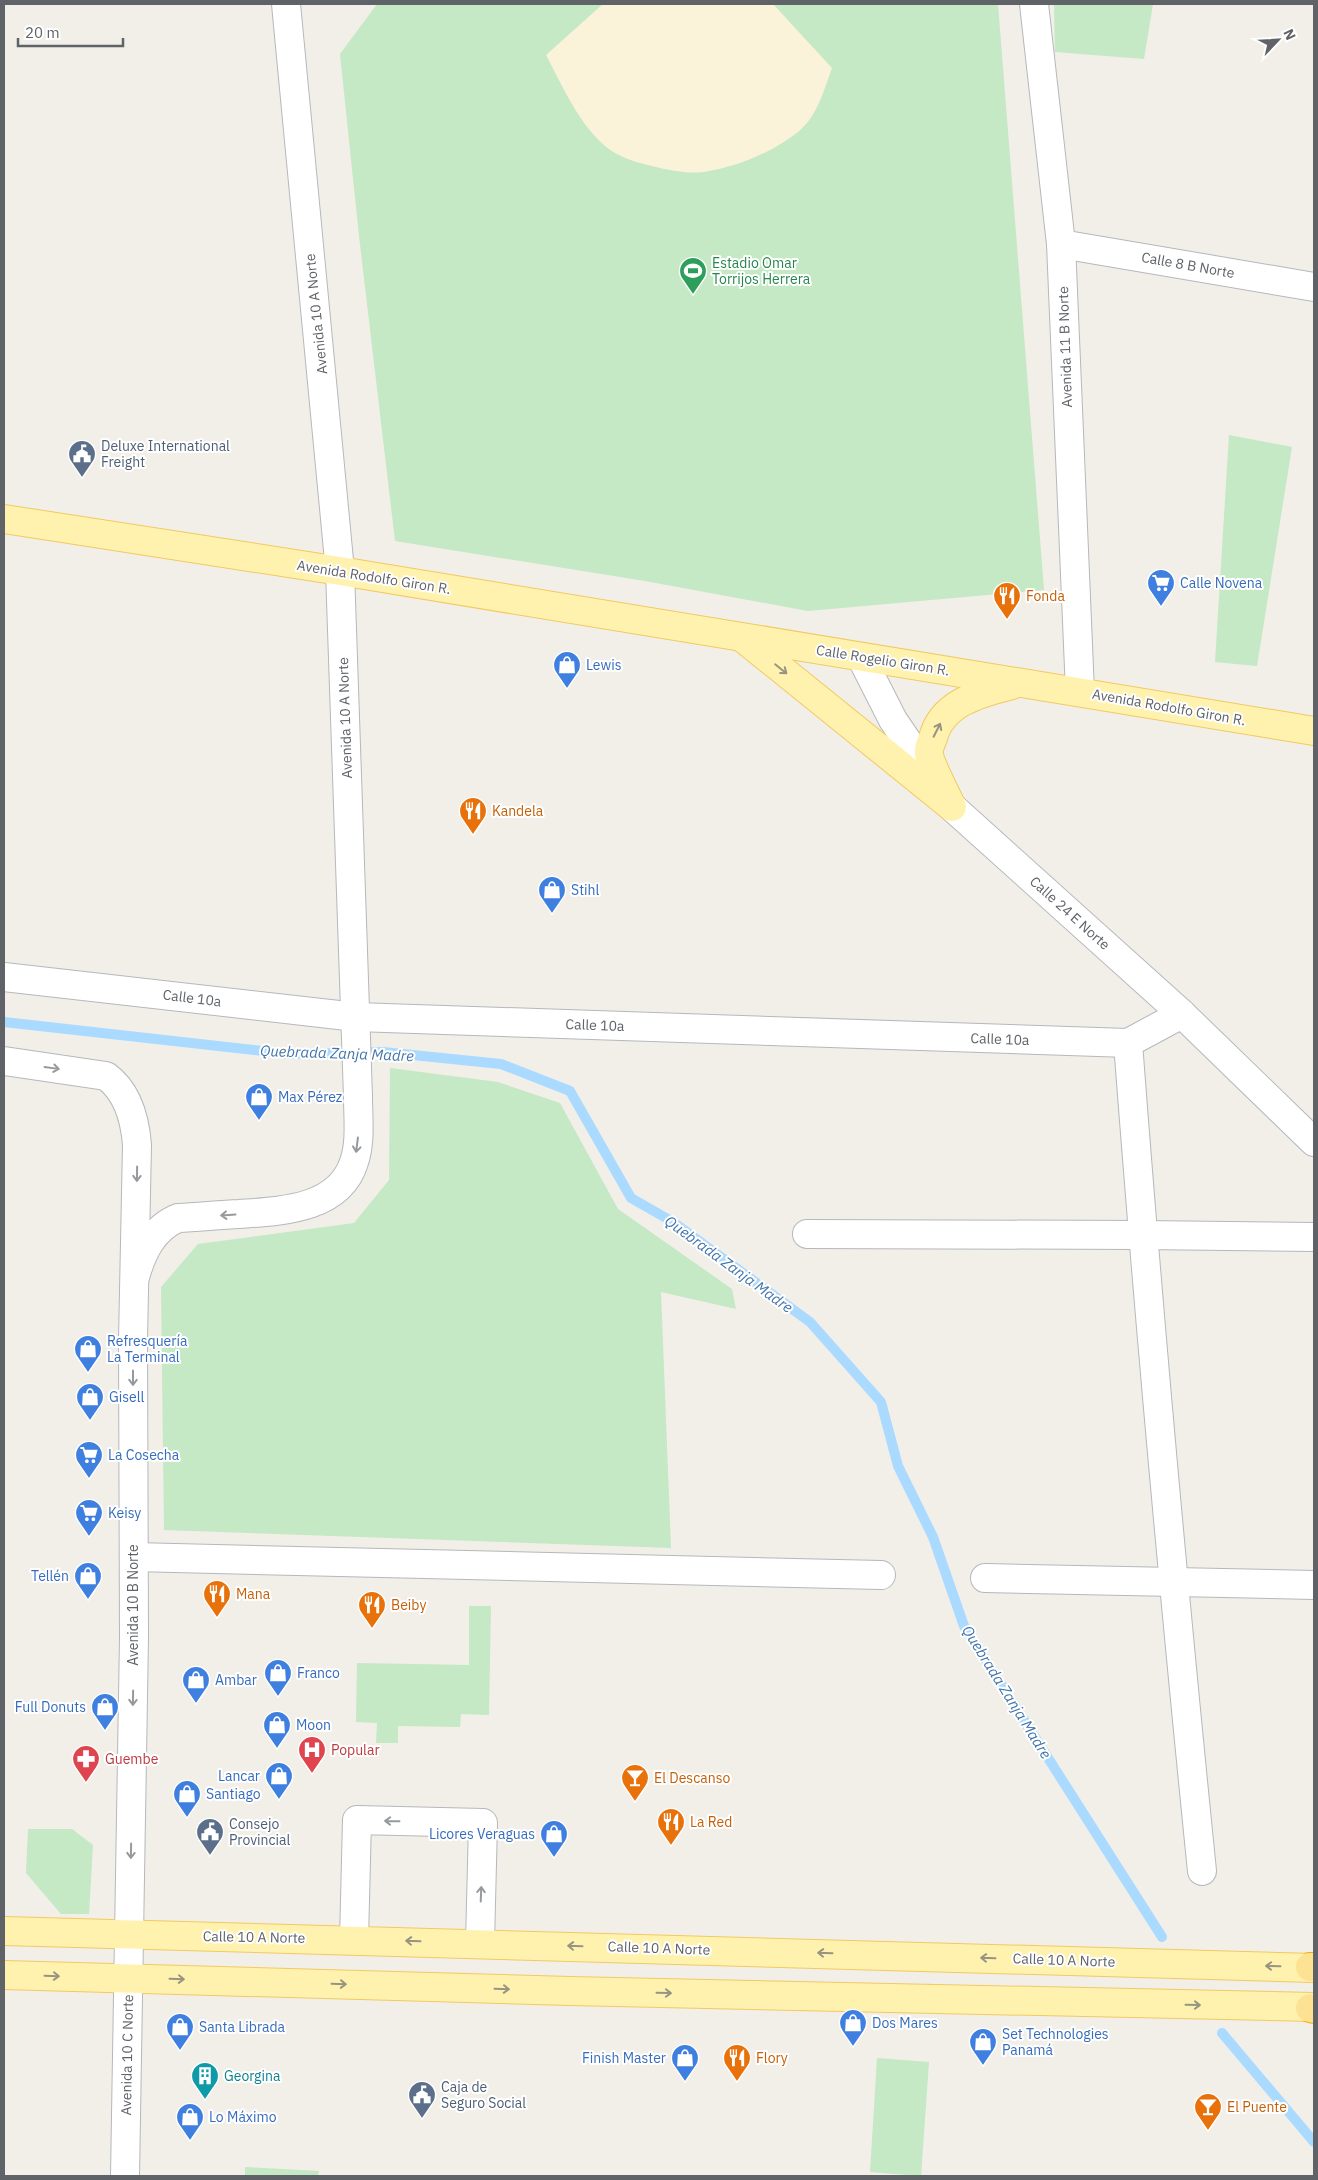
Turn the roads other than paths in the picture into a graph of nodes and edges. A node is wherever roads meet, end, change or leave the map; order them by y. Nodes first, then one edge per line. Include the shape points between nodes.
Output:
1 (286, 4) edge
2 (1034, 4) edge
3 (1061, 244) junction
4 (1314, 287) edge
5 (4, 519) edge
6 (340, 571) junction
7 (743, 638) junction
8 (861, 657) junction
9 (1024, 682) junction
10 (1080, 692) junction
11 (1314, 731) edge
12 (952, 807) junction
13 (4, 977) edge
14 (1182, 1014) junction
15 (356, 1027) junction
16 (1128, 1043) junction
17 (4, 1060) edge
18 (1314, 1142) edge
19 (807, 1234) dead end
20 (1142, 1234) junction
21 (1314, 1237) edge
22 (135, 1277) junction
23 (134, 1557) junction
24 (881, 1575) dead end
25 (985, 1578) dead end
26 (1173, 1582) junction
27 (1314, 1585) edge
28 (1202, 1871) dead end
29 (4, 1931) edge
30 (130, 1934) junction
31 (354, 1940) junction
32 (480, 1943) junction
33 (1313, 1967) edge
34 (4, 1975) edge
35 (128, 1978) junction
36 (1313, 2008) edge
37 (125, 2176) edge

1 - 6 street, Avenida 10 A Norte
2 - 3 street, Avenida 11 B Norte
3 - 4 street, Calle 8 B Norte
3 - 10 street, Avenida 11 B Norte
5 - 6 main road, Avenida Rodolfo Giron R.
6 - 7 main road, Avenida Rodolfo Giron R.
6 - 15 street, Avenida 10 A Norte
7 - 8 main road, Calle Rogelio Giron R.
7 -> 12 main road
8 - 9 main road, Calle Rogelio Giron R.
8 - 12 street, Calle 24 E Norte via 893,720
9 - 10 main road, Avenida Rodolfo Giron R.
12 -> 9 main road via 928,754 934,731 948,712 963,702 978,694
10 - 11 main road, Avenida Rodolfo Giron R.
12 - 14 street, Calle 24 E Norte
13 - 15 street, Calle 10a
14 - 16 street
14 - 18 street, Calle 24 E Norte
15 - 16 street, Calle 10a
15 -> 22 street, Avenida 10 A Norte via 358,1141 354,1162 343,1180 329,1195 313,1203 279,1211 178,1218 168,1222 142,1256
16 - 20 street
17 -> 22 street, Avenida 10 B Norte via 106,1076 124,1095 136,1127
19 - 20 street
20 - 21 street
20 - 26 street
22 -> 23 street, Avenida 10 B Norte
23 - 24 street
23 -> 30 street, Avenida 10 B Norte
25 - 26 street
26 - 27 street
26 - 28 street
29 - 30 main road, Calle 10 A Norte
30 - 31 main road, Calle 10 A Norte
30 - 35 street, Avenida 10 C Norte
32 -> 31 main road, Calle 10 A Norte
32 -> 31 street via 483,1823 357,1820
33 -> 32 main road, Calle 10 A Norte
34 -> 35 main road
35 -> 36 main road
35 - 37 street, Avenida 10 C Norte

